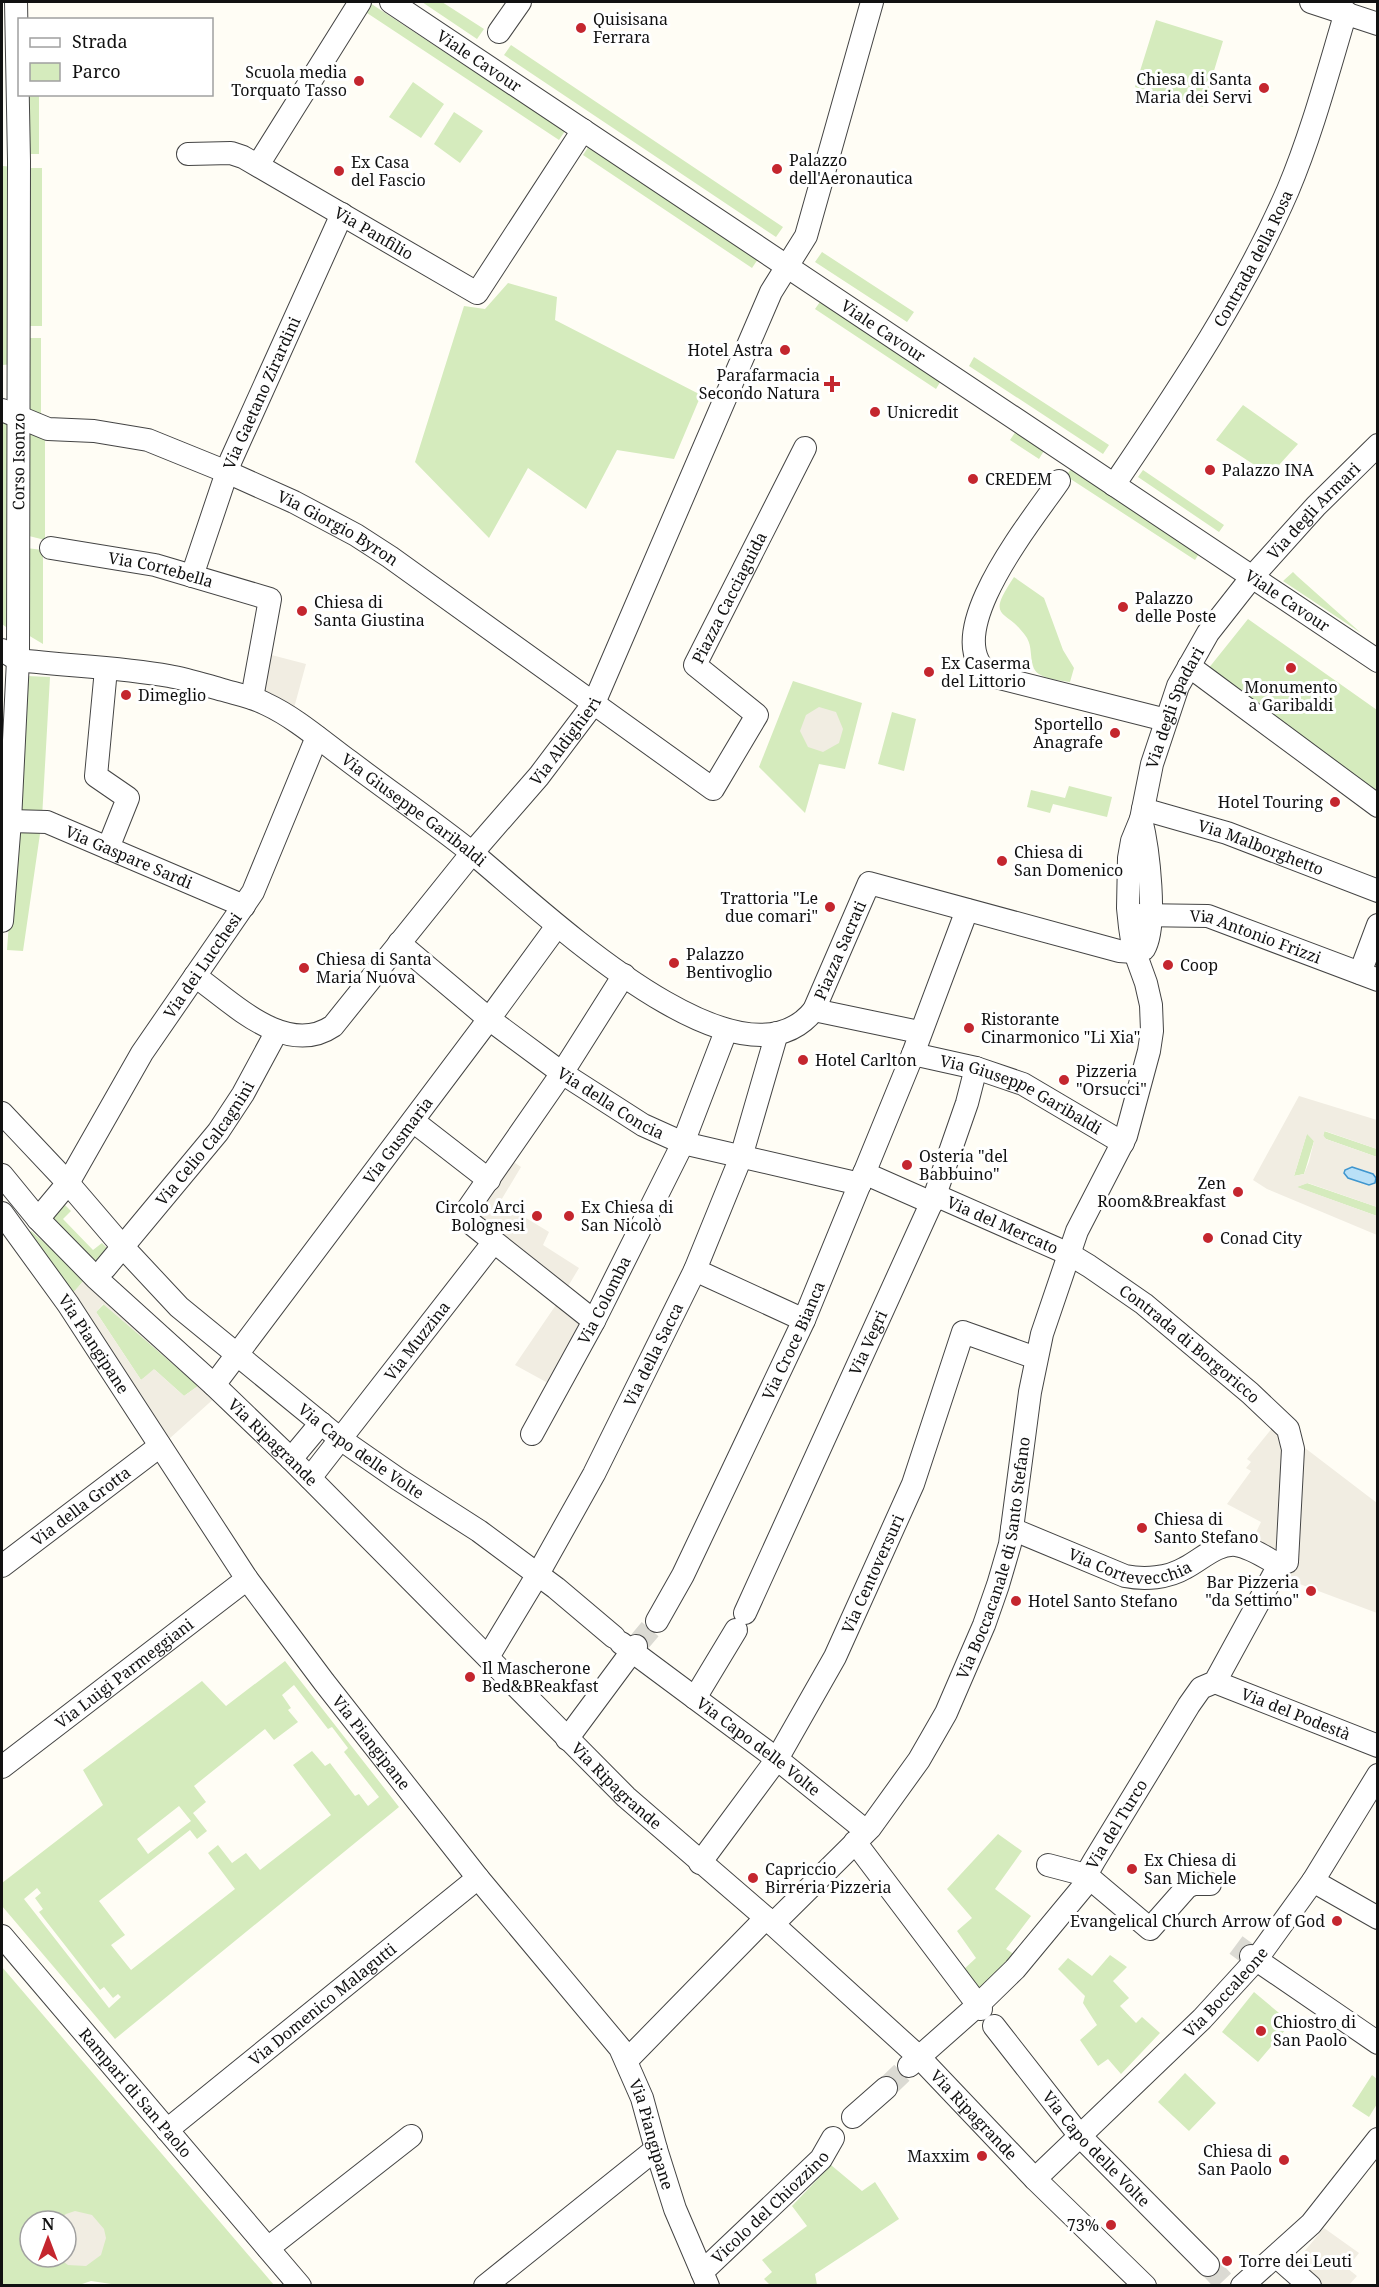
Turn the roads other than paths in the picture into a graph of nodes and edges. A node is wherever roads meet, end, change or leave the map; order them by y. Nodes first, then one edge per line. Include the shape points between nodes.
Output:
1 (16, 2) edge
2 (392, 2) edge
3 (520, 2) edge
4 (872, 2) edge
5 (1311, 2) edge
6 (356, 7) edge
7 (1346, 12) junction
8 (1377, 24) edge
9 (499, 32) dead end
10 (583, 130) junction
11 (188, 154) dead end
12 (10, 161) edge
13 (258, 165) junction
14 (342, 214) junction
15 (786, 267) junction
16 (10, 414) edge
17 (1377, 445) edge
18 (805, 448) dead end
19 (227, 472) junction
20 (1059, 481) dead end
21 (1114, 485) junction
22 (51, 548) dead end
23 (192, 576) junction
24 (1252, 577) junction
25 (10, 655) edge
26 (1377, 661) edge
27 (1189, 666) junction
28 (106, 669) junction
29 (252, 698) junction
30 (594, 703) junction
31 (1166, 720) junction
32 (318, 737) junction
33 (713, 789) joint
34 (1377, 806) edge
35 (1142, 814) junction
36 (10, 821) junction
37 (108, 848) junction
38 (472, 853) junction
39 (1377, 891) edge
40 (244, 906) junction
41 (967, 910) junction
42 (1134, 914) junction
43 (2, 921) edge
44 (557, 926) junction
45 (1377, 926) edge
46 (399, 943) junction
47 (1104, 947) junction
48 (1134, 952) junction
49 (624, 975) junction
50 (195, 976) junction
51 (1369, 976) edge
52 (814, 1010) junction
53 (489, 1019) junction
54 (278, 1031) junction
55 (726, 1031) junction
56 (919, 1032) junction
57 (777, 1034) junction
58 (913, 1054) junction
59 (976, 1068) junction
60 (562, 1073) junction
61 (2, 1113) edge
62 (413, 1121) junction
63 (683, 1143) junction
64 (1123, 1143) junction
65 (741, 1157) junction
66 (2, 1175) edge
67 (862, 1178) junction
68 (489, 1180) junction
69 (68, 1183) junction
70 (933, 1199) junction
71 (2, 1213) edge
72 (38, 1219) junction
73 (493, 1243) junction
74 (122, 1246) junction
75 (1069, 1254) junction
76 (695, 1270) junction
77 (100, 1273) junction
78 (804, 1320) junction
79 (594, 1321) junction
80 (237, 1354) junction
81 (1036, 1358) junction
82 (214, 1385) junction
83 (321, 1423) junction
84 (532, 1434) dead end
85 (339, 1438) junction
86 (160, 1446) junction
87 (1293, 1449) joint
88 (291, 1459) junction
89 (310, 1478) junction
90 (1012, 1529) junction
91 (1279, 1565) junction
92 (2, 1566) edge
93 (538, 1574) junction
94 (248, 1579) junction
95 (657, 1621) tunnel mouth
96 (626, 1644) junction
97 (488, 1657) junction
98 (1215, 1682) junction
99 (695, 1698) junction
100 (567, 1739) junction
101 (1377, 1746) edge
102 (777, 1759) junction
103 (2, 1767) edge
104 (1377, 1775) edge
105 (861, 1837) junction
106 (700, 1863) junction
107 (1048, 1865) dead end
108 (1086, 1875) junction
109 (478, 1878) junction
110 (1313, 1881) junction
111 (1210, 1884) dead end
112 (1377, 1918) edge
113 (769, 1921) junction
114 (2, 1935) edge
115 (1254, 1958) junction
116 (984, 2013) junction
117 (1377, 2043) edge
118 (627, 2060) junction
119 (914, 2061) junction
120 (885, 2088) tunnel mouth
121 (853, 2116) dead end
122 (167, 2130) junction
123 (411, 2136) dead end
124 (1080, 2136) junction
125 (834, 2138) dead end
126 (656, 2149) junction
127 (1375, 2150) edge
128 (1035, 2179) junction
129 (268, 2248) junction
130 (1276, 2256) junction
131 (1208, 2265) tunnel mouth
132 (705, 2279) edge
133 (1231, 2284) edge
134 (300, 2286) edge
135 (485, 2286) edge
136 (1145, 2286) edge
137 (1310, 2286) edge

1 - 12 street, Corso Isonzo
2 - 10 street, Viale Cavour
3 - 9 street
4 - 15 street, Via Aldighieri via 806,236
5 - 7 street
6 - 13 street
7 - 8 street
7 - 21 street, Contrada della Rosa via 1304,149 1257,257 1209,341
10 - 14 street, Via Panfilio via 477,293
10 - 15 street, Viale Cavour
11 - 13 street, Via Panfilio via 231,153
12 - 16 street, Corso Isonzo
13 - 14 street, Via Panfilio
14 - 19 street, Via Gaetano Zirardini
15 - 21 street, Viale Cavour
15 - 30 street, Via Aldighieri via 771,292
16 - 19 street, Via Giorgio Byron via 48,429 94,431 148,440
16 - 25 street, Corso Isonzo
17 - 24 street, Via degli Armari
18 - 33 street, Piazza Cacciaguida via 695,665 757,715
19 - 23 street, Via Gaetano Zirardini
19 - 30 street, Via Giorgio Byron via 294,502 390,557
20 - 31 street via 990,585 973,635 979,665 992,676
21 - 24 street, Viale Cavour
22 - 23 street, Via Cortebella via 117,557
23 - 29 street, Via Cortebella via 270,599
24 - 26 street, Viale Cavour
24 - 27 street, Via degli Spadari via 1208,633
25 - 28 street, Via Giuseppe Garibaldi via 54,665
25 - 36 street, Corso Isonzo
27 - 31 street, Via degli Spadari
27 - 34 street
28 - 29 street, Via Giuseppe Garibaldi via 173,676
28 - 37 street via 96,776 128,798
29 - 32 street, Via Giuseppe Garibaldi via 282,712
30 - 33 street, Via Giorgio Byron
30 - 38 street, Via Aldighieri via 539,776
31 - 35 street, Via degli Spadari
32 - 38 street, Via Giuseppe Garibaldi
32 - 40 street, Via dei Lucchesi
35 - 39 street, Via Malborghetto via 1227,833
35 - 42 street, Via degli Spadari via 1146,839
36 - 37 street, Via Gaspare Sardi via 47,822
36 - 43 street, Corso Isonzo
37 - 40 street, Via Gaspare Sardi
38 - 44 street, Via Giuseppe Garibaldi
38 - 46 street, Via Aldighieri
40 - 50 street, Via dei Lucchesi
41 - 47 street, Piazza Sacrati
41 - 52 street, Piazza Sacrati via 869,883
41 - 56 street
42 - 47 street via 1119,940
42 - 48 street, Via degli Spadari via 1150,934 1144,949
42 - 51 street, Via Antonio Frizzi via 1208,916
44 - 49 street, Via Giuseppe Garibaldi
44 - 53 street, Via Gusmaria
45 - 51 street
46 - 53 street, Via della Concia
46 - 54 street, Via Aldighieri via 333,1026 313,1035
47 - 48 street, Piazza Sacrati
48 - 64 street via 1149,994 1152,1031 1135,1109
49 - 55 street, Via Giuseppe Garibaldi via 660,999
49 - 60 street
50 - 54 street, Via Aldighieri
50 - 69 street, Via dei Lucchesi via 142,1053
52 - 56 street, Piazza Sacrati
52 - 57 street via 799,1026
53 - 60 street, Via della Concia
53 - 62 street, Via Gusmaria
54 - 74 street, Via Celio Calcagnini via 232,1113
55 - 57 street, Via Giuseppe Garibaldi
55 - 63 street, Via Colomba
56 - 58 street
57 - 65 street, Via della Sacca
58 - 59 street, Via Giuseppe Garibaldi
58 - 67 street, Via Croce Bianca
59 - 64 street, Via Giuseppe Garibaldi via 1040,1092
59 - 70 street, Via Vegri
60 - 63 street, Via della Concia via 643,1125
60 - 68 street
61 - 69 street, Via Capo delle Volte
62 - 68 street
62 - 80 street, Via Gusmaria
63 - 65 street, Via della Concia
63 - 79 street, Via Colomba
64 - 75 street, Via Boccacanale di Santo Stefano
65 - 67 street, Via della Concia
65 - 76 street, Via della Sacca
66 - 72 street
67 - 70 street, Via della Concia
67 - 78 street, Via Croce Bianca
68 - 73 street via 465,1218
69 - 72 street, Via dei Lucchesi
69 - 74 street, Via Capo delle Volte
70 - 75 street, Via del Mercato
70 - 99 street, Via Vegri via 740,1622
71 - 86 street, Via Piangipane via 68,1304
72 - 77 street, Via Ripagrande
73 - 79 street
73 - 85 street, Via Muzzina
74 - 77 street, Via Celio Calcagnini
74 - 80 street, Via Capo delle Volte via 179,1307
75 - 81 street, Via Boccacanale di Santo Stefano
75 - 87 street, Contrada di Borgoricco via 1144,1304 1250,1393 1288,1429
76 - 78 street
76 - 93 street, Via della Sacca via 619,1426
77 - 82 street, Via Ripagrande
78 - 95 street, Via Croce Bianca via 683,1575
79 - 84 street, Via Colomba
80 - 82 street, Via Gusmaria
80 - 83 street, Via Capo delle Volte
81 - 90 street, Via Boccacanale di Santo Stefano
81 - 102 street, Via Centoversuri via 963,1332 913,1485 835,1657
82 - 88 street, Via Ripagrande
83 - 85 street, Via Capo delle Volte
83 - 88 street
85 - 89 street, Via Muzzina
85 - 93 street, Via Capo delle Volte
86 - 92 street, Via della Grotta
86 - 94 street, Via Piangipane
87 - 91 street, Via del Turco via 1287,1562
88 - 89 street, Via Ripagrande
89 - 97 street, Via Ripagrande
90 - 91 street, Via Cortevecchia via 1134,1578 1180,1571 1229,1545 1250,1550
90 - 105 street, Via Boccacanale di Santo Stefano via 984,1625 946,1713 894,1798
91 - 98 street, Via del Turco
93 - 96 street, Via Capo delle Volte
93 - 97 street, Via della Sacca
94 - 103 street, Via Luigi Parmeggiani
94 - 109 street, Via Piangipane
96 - 99 street, Via Capo delle Volte
96 - 100 street
97 - 100 street, Via Ripagrande
98 - 101 street, Via del Podestà
98 - 108 street, Via del Turco via 1201,1688
99 - 102 street, Via Capo delle Volte
100 - 106 street, Via Ripagrande
102 - 105 street, Via Capo delle Volte
102 - 106 street, Via Centoversuri
104 - 110 street, Via Boccaleone
105 - 113 street, Via Boccacanale di Santo Stefano
105 - 116 street, Via Capo delle Volte
106 - 113 street, Via Ripagrande
107 - 108 street
108 - 111 street via 1150,1929 1176,1908 1191,1885
108 - 116 street, Via del Turco via 1083,1887
109 - 118 street, Via Piangipane via 592,2012
109 - 122 street, Via Domenico Malagutti
110 - 112 street
110 - 115 street, Via Boccaleone
113 - 118 street, Via Boccacanale di Santo Stefano
113 - 119 street, Via Ripagrande
114 - 122 street, Rampari di San Paolo
115 - 117 street
115 - 124 street, Via Boccaleone via 1202,2019
116 - 119 street, Via del Turco
116 - 124 street, Via Capo delle Volte
118 - 126 street, Via Piangipane
119 - 128 street, Via Ripagrande
120 - 121 street
122 - 129 street, Rampari di San Paolo
123 - 129 street
124 - 128 street, Via Boccaleone
124 - 131 street, Via Capo delle Volte
125 - 132 street, Vicolo del Chiozzino via 821,2159
126 - 132 street, Via Piangipane via 675,2209
126 - 135 street
127 - 130 street via 1311,2224
128 - 136 street, Via Ripagrande
129 - 134 street, Rampari di San Paolo
130 - 133 street
130 - 137 street

